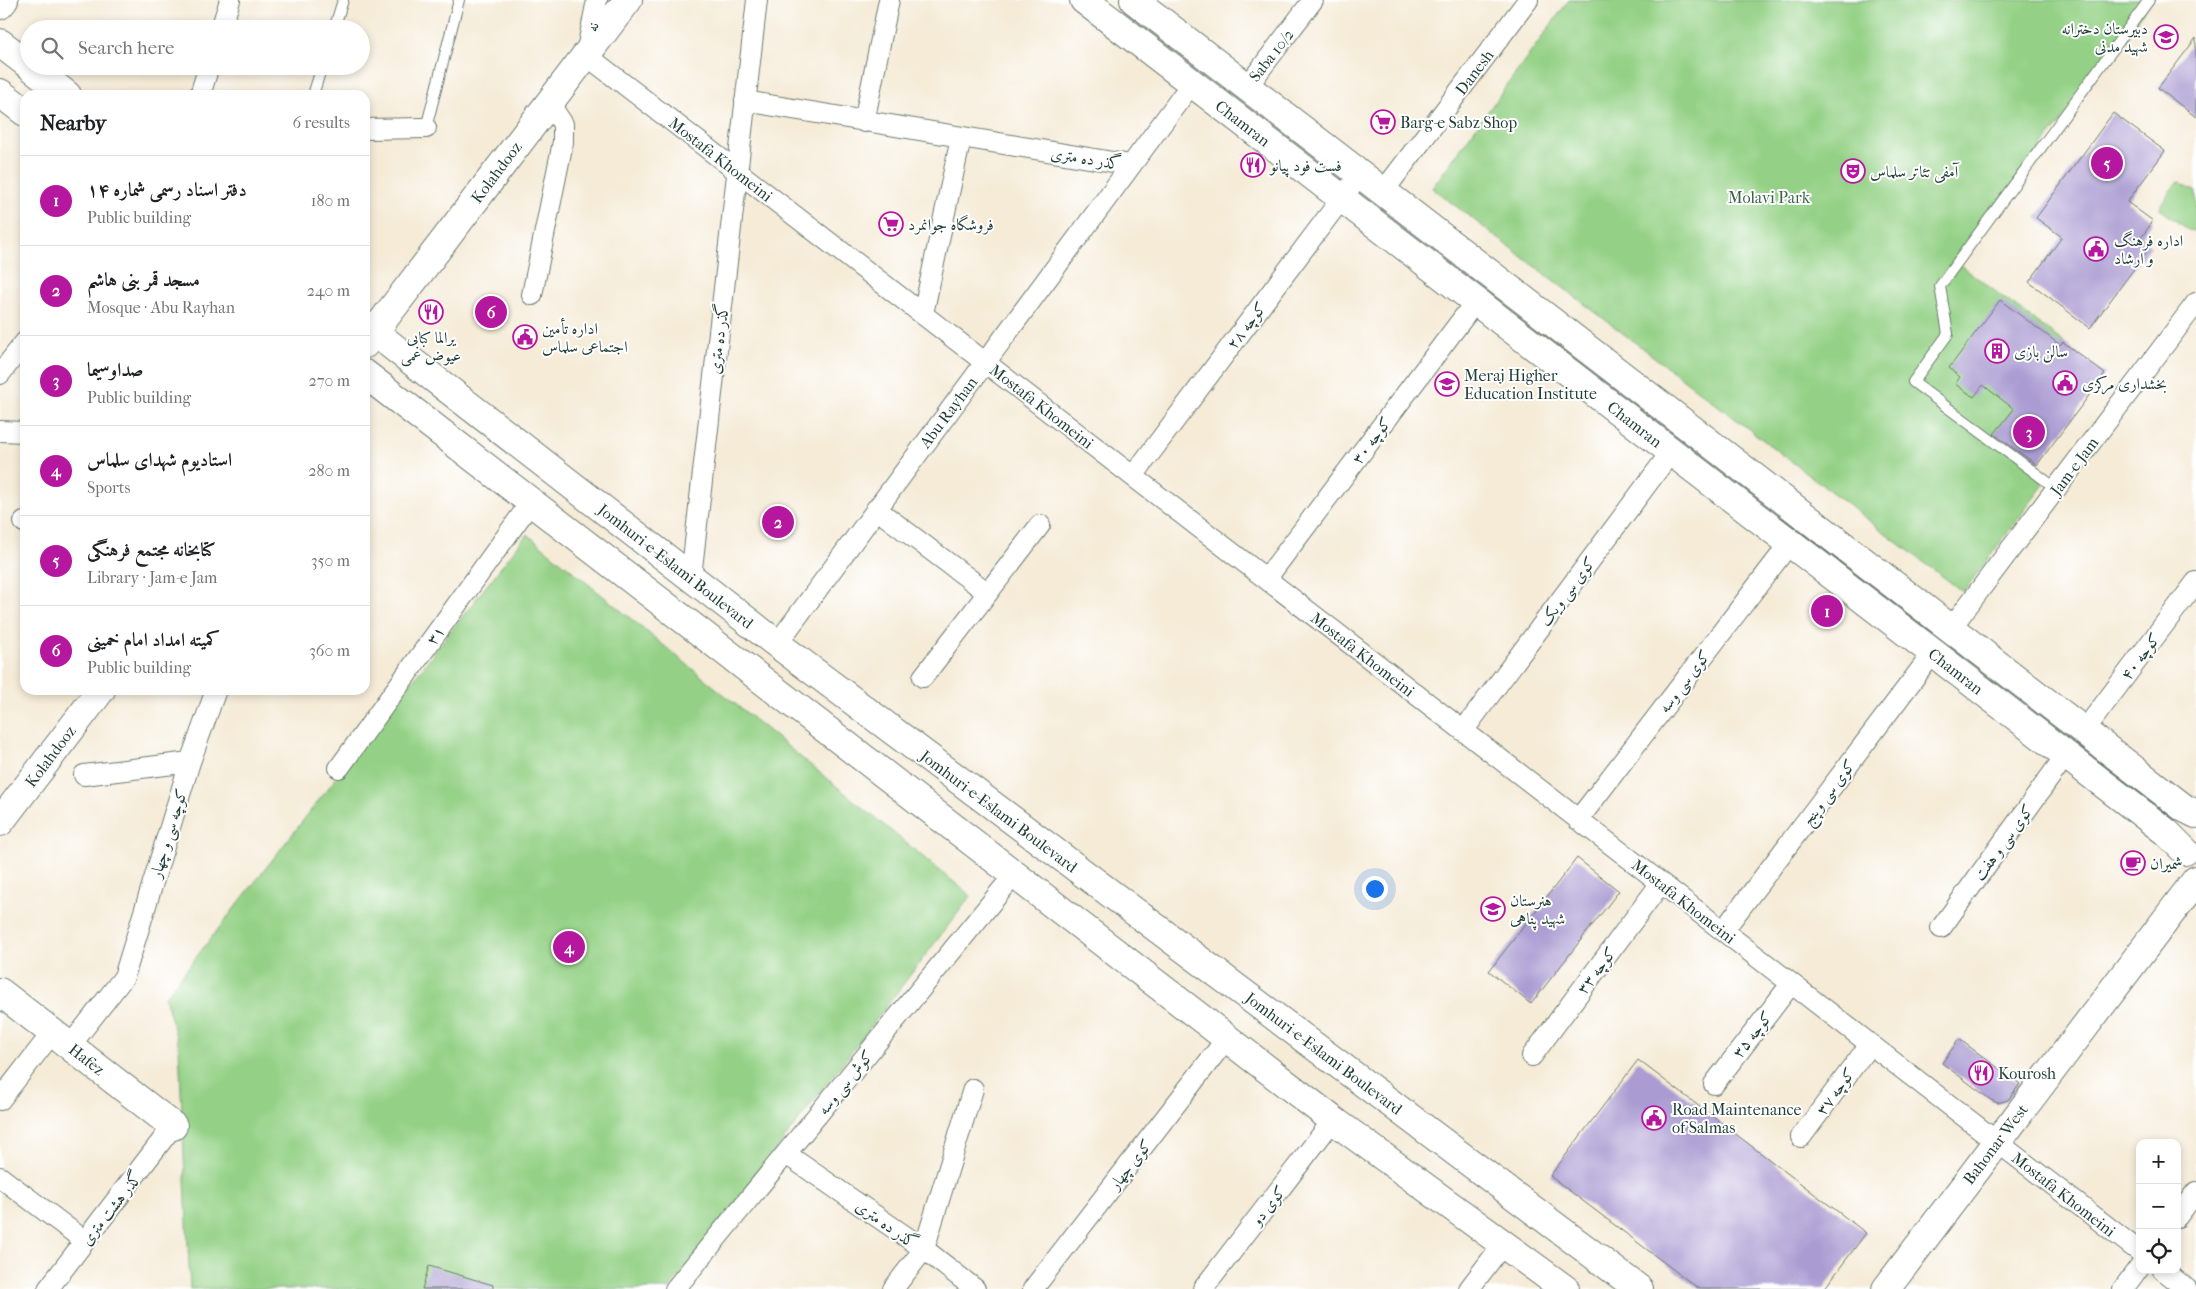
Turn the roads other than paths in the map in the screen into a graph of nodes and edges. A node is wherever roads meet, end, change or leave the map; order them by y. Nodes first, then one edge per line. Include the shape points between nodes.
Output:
1 (4, 0) edge
2 (230, 0) edge
3 (343, 0) edge
4 (459, 0) edge
5 (597, 0) edge
6 (628, 0) edge
7 (757, 0) edge
8 (889, 0) edge
9 (1084, 0) edge
10 (1134, 0) edge
11 (1313, 0) edge
12 (1528, 0) edge
13 (2149, 0) edge
14 (0, 5) edge
15 (224, 20) edge
16 (337, 20) edge
17 (0, 43) edge
18 (586, 55) junction
19 (1210, 58) junction
20 (20, 59) edge
21 (41, 75) edge
22 (206, 75) edge
23 (319, 75) edge
24 (1192, 83) junction
25 (1247, 87) junction
26 (60, 90) edge
27 (202, 90) edge
28 (315, 90) edge
29 (0, 93) edge
30 (745, 101) junction
31 (549, 103) junction
32 (20, 108) edge
33 (864, 122) junction
34 (426, 128) joint
35 (370, 129) edge
36 (961, 138) junction
37 (1131, 166) junction
38 (737, 171) junction
39 (1360, 174) junction
40 (1383, 192) junction
41 (1341, 198) junction
42 (1365, 216) junction
43 (532, 295) dead end
44 (1476, 302) junction
45 (2195, 308) edge
46 (923, 314) junction
47 (370, 331) edge
48 (370, 336) edge
49 (20, 348) edge
50 (985, 362) junction
51 (0, 374) edge
52 (370, 378) edge
53 (0, 431) edge
54 (20, 432) edge
55 (1671, 452) junction
56 (1133, 476) junction
57 (2056, 489) junction
58 (531, 502) junction
59 (876, 509) junction
60 (1040, 525) dead end
61 (1790, 543) junction
62 (691, 577) junction
63 (1266, 579) junction
64 (2196, 582) edge
65 (988, 593) junction
66 (1951, 628) junction
67 (777, 644) junction
68 (1933, 653) junction
69 (923, 677) dead end
70 (97, 695) edge
71 (214, 695) edge
72 (2084, 730) junction
73 (1463, 731) junction
74 (2066, 755) junction
75 (190, 762) junction
76 (339, 768) dead end
77 (84, 775) dead end
78 (2196, 814) edge
79 (1578, 820) junction
80 (0, 822) edge
81 (2190, 839) edge
82 (1014, 875) junction
83 (2196, 876) edge
84 (2196, 880) edge
85 (1661, 883) junction
86 (1941, 928) dead end
87 (1723, 931) junction
88 (1791, 984) junction
89 (0, 992) edge
90 (1227, 1038) junction
91 (61, 1039) junction
92 (1870, 1044) junction
93 (1532, 1056) dead end
94 (1714, 1084) dead end
95 (973, 1090) dead end
96 (0, 1100) edge
97 (1333, 1120) junction
98 (173, 1126) joint
99 (1801, 1137) dead end
100 (1997, 1142) junction
101 (786, 1154) junction
102 (0, 1177) edge
103 (2196, 1192) edge
104 (2181, 1212) edge
105 (85, 1242) junction
106 (1503, 1244) junction
107 (924, 1249) junction
108 (2136, 1249) edge
109 (2136, 1271) edge
110 (2168, 1274) edge
111 (48, 1289) edge
112 (675, 1289) edge
113 (893, 1289) edge
114 (975, 1289) edge
115 (1033, 1289) edge
116 (1203, 1289) edge
117 (1468, 1289) edge
118 (1565, 1289) edge
119 (1639, 1289) edge
120 (1886, 1289) edge
121 (2123, 1289) edge
122 (2187, 1289) edge

1 - 14 street
2 - 15 street
3 - 16 lane
4 - 34 lane
5 - 18 street, نه
6 - 18 street, Kolahdooz
7 - 30 street, گذر ده متری
8 - 33 street
9 - 24 street, Chamran
10 - 19 street, Chamran
11 - 25 street, Saba 10/2
12 - 40 street, Danesh
13 - 57 lane via 1940,286 1948,334 1913,382
17 - 20 street
18 - 31 street, Kolahdooz
18 - 38 street, Mostafa Khomeini
19 - 24 street
19 - 25 street, Chamran
21 - 26 street
22 - 27 street
23 - 28 lane
24 - 37 street, Abu Rayhan
24 - 41 street, Chamran
25 - 39 street, Chamran
29 - 32 street
30 - 33 street, گذر ده متری
30 - 38 street, گذر ده متری
31 - 43 street via 563,124 563,142
31 - 47 street, Kolahdooz
33 - 36 street, گذر ده متری
34 - 35 street
36 - 37 street, گذر ده متری
36 - 46 street
37 - 50 street, Abu Rayhan
38 - 46 street, Mostafa Khomeini
38 - 62 street, گذر ده متری
39 - 40 street, Chamran
39 - 41 street, کوچه ۲۸
40 - 42 street
40 - 66 street, Chamran
41 - 42 street, Chamran
41 - 56 street, کوچه ۲۸
42 - 44 street, Chamran
44 - 55 street, Chamran
44 - 63 street, کوچه ۳۰
45 - 57 street, Jam-e Jam
46 - 50 street, Mostafa Khomeini
48 - 62 street, Jomhuri-e-Eslami Boulevard
49 - 51 street
50 - 56 street, Mostafa Khomeini
50 - 59 street, Abu Rayhan
52 - 58 street
53 - 54 street
55 - 61 street, Chamran
55 - 73 street, کوی سی ویک
56 - 63 street, Mostafa Khomeini
57 - 66 street, Jam-e Jam
58 - 76 street, ۳۱
58 - 82 street
59 - 65 street
59 - 67 street, Abu Rayhan
60 - 65 street
61 - 68 street, Chamran
61 - 79 street, کوی سی وسه
62 - 67 street, Jomhuri-e-Eslami Boulevard
63 - 73 street, Mostafa Khomeini
64 - 72 street, کوچه ۴۰
65 - 69 street
66 - 68 street
66 - 72 street, Chamran
67 - 119 street, Jomhuri-e-Eslami Boulevard
68 - 74 street, Chamran
68 - 87 street, کوی سی وپنج
70 - 80 street, Kolahdooz
71 - 75 street, کوچه سی و چهار
72 - 74 street
72 - 78 street, Chamran
73 - 79 street, Mostafa Khomeini
74 - 81 street, Chamran via 2166,832
74 - 86 street, کوی سی و هفت
75 - 77 street
75 - 91 street, کوچه سی و چهار via 124,977
79 - 85 street, Mostafa Khomeini
81 - 83 street via 2186,861
82 - 90 street
82 - 101 street, کوش سی وسه
84 - 100 street, Bahonar West
85 - 87 street, Mostafa Khomeini
85 - 93 street, کوچه ۳۳
87 - 88 street, Mostafa Khomeini
88 - 92 street, Mostafa Khomeini
88 - 94 street, کوچه ۳۵
89 - 91 street, Hafez
90 - 97 street
90 - 115 street, کوی چهار
91 - 96 street
91 - 98 street, Hafez
92 - 99 street, کوچه ۳۷
92 - 100 street, Mostafa Khomeini
95 - 107 street, گذر ده متری
97 - 106 street
97 - 116 street, کوی دو
98 - 105 street, گذر هشت متری
100 - 108 street, Mostafa Khomeini
100 - 120 street, Bahonar West
101 - 107 street, گذر ده متری
101 - 112 street, کوش سی وسه
102 - 105 street
103 - 104 street
105 - 111 street, گذر هشت متری
106 - 117 street
106 - 118 street
107 - 113 street
107 - 114 street
109 - 121 street
110 - 122 street

